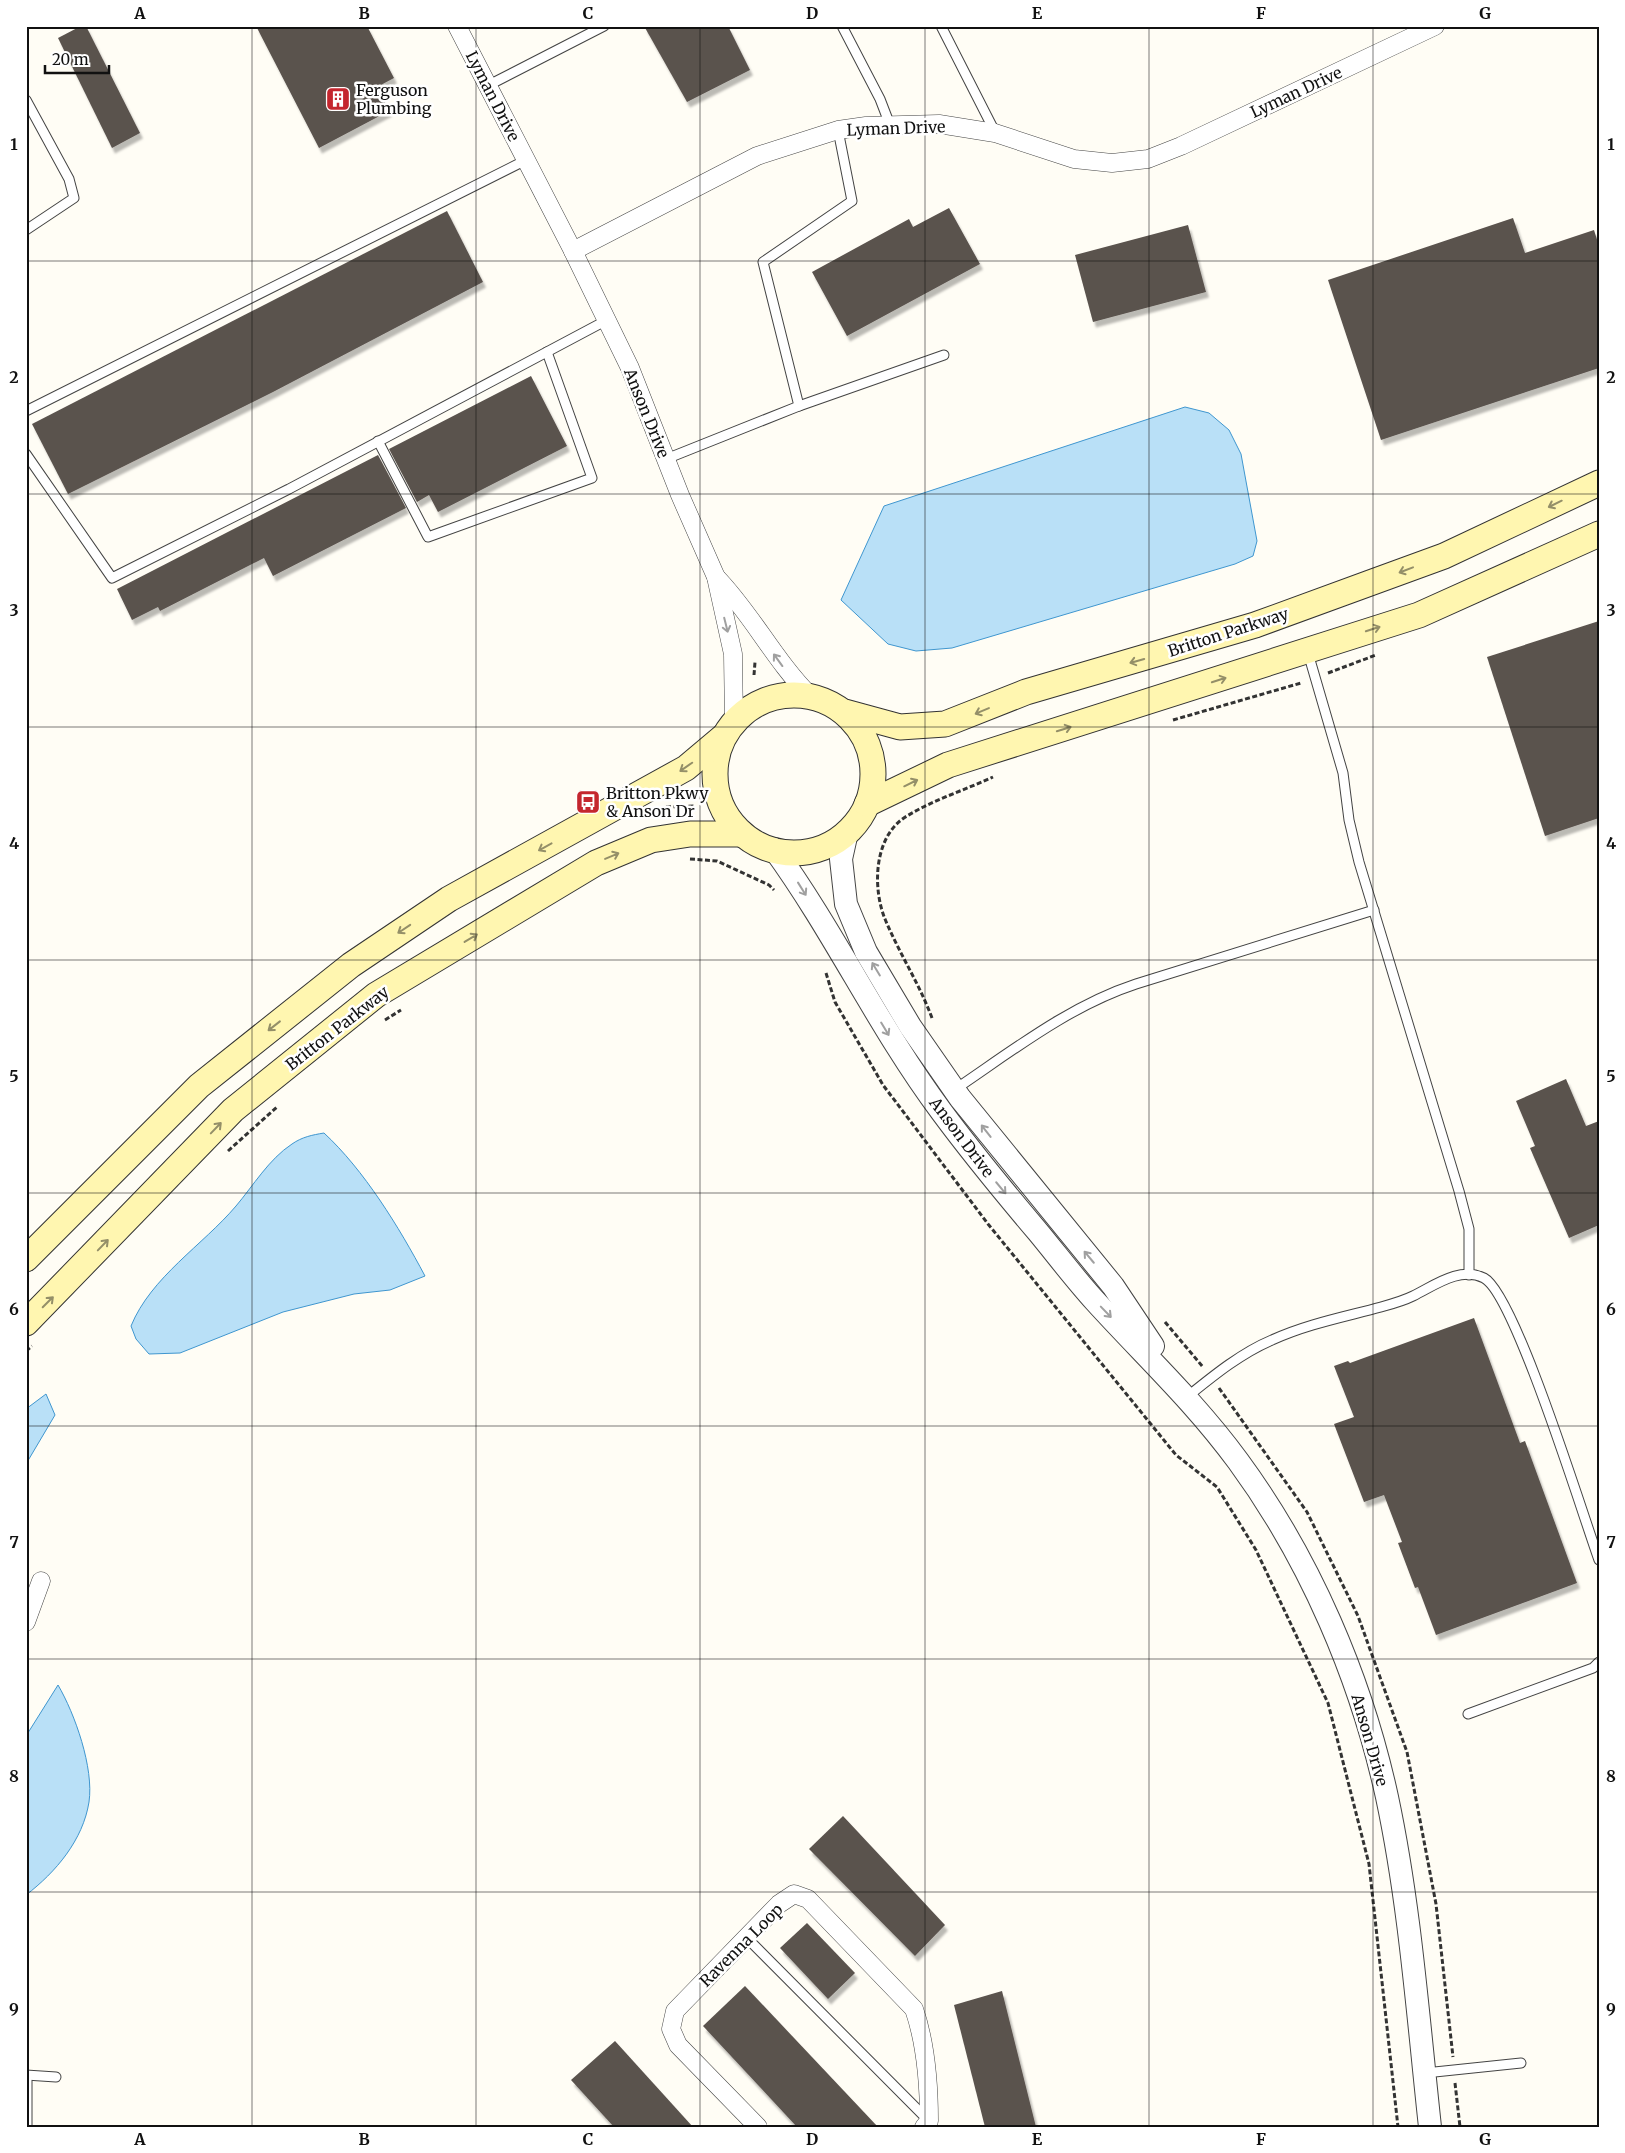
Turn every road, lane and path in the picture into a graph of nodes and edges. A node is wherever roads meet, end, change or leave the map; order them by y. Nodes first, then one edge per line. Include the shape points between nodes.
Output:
1 (457, 26) edge
2 (604, 26) edge
3 (842, 26) edge
4 (941, 26) edge
5 (1435, 26) edge
6 (488, 86) junction
7 (26, 100) edge
8 (890, 125) junction
9 (838, 130) junction
10 (995, 132) junction
11 (526, 160) junction
12 (26, 230) edge
13 (573, 252) junction
14 (607, 320) junction
15 (547, 352) junction
16 (944, 355) dead end
17 (799, 406) junction
18 (26, 411) edge
19 (378, 441) junction
20 (26, 454) edge
21 (666, 459) junction
22 (1599, 483) edge
23 (1599, 534) edge
24 (716, 577) junction
25 (1308, 651) junction
26 (1379, 654) dead end
27 (1316, 678) junction
28 (811, 697) junction
29 (845, 712) junction
30 (1168, 721) dead end
31 (729, 730) junction
32 (996, 775) dead end
33 (867, 804) junction
34 (659, 810) dead end
35 (693, 814) dead end
36 (847, 832) junction
37 (742, 834) junction
38 (774, 849) junction
39 (683, 858) dead end
40 (775, 892) dead end
41 (1374, 910) junction
42 (825, 969) dead end
43 (408, 1004) dead end
44 (384, 1021) dead end
45 (934, 1023) dead end
46 (954, 1090) junction
47 (278, 1106) dead end
48 (227, 1152) dead end
49 (26, 1259) edge
50 (1468, 1275) junction
51 (1162, 1318) dead end
52 (30, 1334) edge
53 (26, 1352) edge
54 (1212, 1377) junction
55 (1187, 1397) junction
56 (1599, 1560) edge
57 (41, 1581) dead end
58 (26, 1622) edge
59 (1599, 1662) edge
60 (1468, 1714) dead end
61 (747, 1938) junction
62 (1521, 2063) dead end
63 (1454, 2070) junction
64 (1424, 2074) junction
65 (27, 2075) edge
66 (56, 2077) dead end
67 (929, 2125) edge
68 (26, 2127) edge
69 (758, 2127) edge
70 (1398, 2127) edge
71 (1430, 2127) edge
72 (1460, 2127) edge

1 - 6 street, Lyman Drive
2 - 6 lane
3 - 8 lane
4 - 10 lane
5 - 10 street, Lyman Drive via 1148,159 1112,163 1074,159
6 - 11 street, Lyman Drive
7 - 12 lane via 69,179 74,198
8 - 9 street, Lyman Drive
8 - 10 street, Lyman Drive via 940,124
9 - 13 street, Lyman Drive via 757,156
9 - 17 lane via 852,202 763,262
11 - 13 street, Lyman Drive
11 - 18 lane
13 - 14 street, Anson Drive
14 - 15 lane
14 - 21 street, Anson Drive
15 - 19 lane
15 - 19 lane via 592,478 428,537
16 - 17 lane
17 - 21 lane
19 - 20 lane via 112,578
21 - 24 street, Anson Drive
22 -> 29 main road, Britton Parkway via 1444,556 1255,625 1026,692 945,724 900,727
25 -> 23 main road via 1419,615
28 -> 24 street, Anson Drive via 790,676 737,599
24 -> 31 street, Anson Drive via 733,654
25 - 27 lane
33 -> 25 main road via 948,764
26 - 27 path
27 - 30 path
27 - 41 lane via 1343,773 1349,820
28 - 29 main road via 824,700
28 - 31 main road via 802,694 778,696 756,704
29 - 33 main road via 861,731 871,754 873,780
31 - 37 main road via 716,762 716,788 726,813
31 -> 49 main road via 686,768 449,899 352,965 199,1086
32 - 45 path via 906,816 892,827 883,844 876,875 884,917
33 - 36 main road
34 - 35 path via 672,805 694,806
36 - 38 main road via 836,842 813,851 788,853
46 -> 36 street, Anson Drive via 910,1026 866,952 846,904 841,859
37 - 38 main road
52 -> 37 main road, Britton Parkway via 233,1110 376,995 596,863 651,840 690,834
38 -> 55 street, Anson Drive via 800,886 891,1039 941,1111 1094,1300
39 - 40 path via 718,862 769,885
41 - 46 lane via 1136,984 1098,999 1057,1021
41 - 50 lane via 1469,1229
42 - 70 path via 835,1002 882,1085 988,1224 1176,1455 1217,1487 1256,1550 1328,1703 1369,1864
43 - 44 path
55 -> 46 street, Anson Drive via 1113,1286
47 - 48 path
50 - 54 lane via 1449,1277 1395,1303 1270,1340
50 - 56 lane via 1484,1278 1496,1289 1509,1310
51 - 54 path
52 - 53 path
54 - 55 lane
54 - 63 path via 1307,1512 1358,1616 1407,1752 1436,1904
55 - 64 street, Anson Drive via 1240,1464 1292,1548 1342,1651 1361,1703 1379,1764 1394,1838 1410,1943
57 - 58 street
59 - 60 lane via 1592,1668
61 - 67 lane
61 - 67 street, Ravenna Loop via 779,1904 794,1894 808,1898 914,2009 922,2031
61 - 69 street, Ravenna Loop via 676,2011 671,2029 678,2045
62 - 63 lane
63 - 64 lane
63 - 72 path
64 - 71 street, Anson Drive
65 - 66 lane
65 - 68 lane

